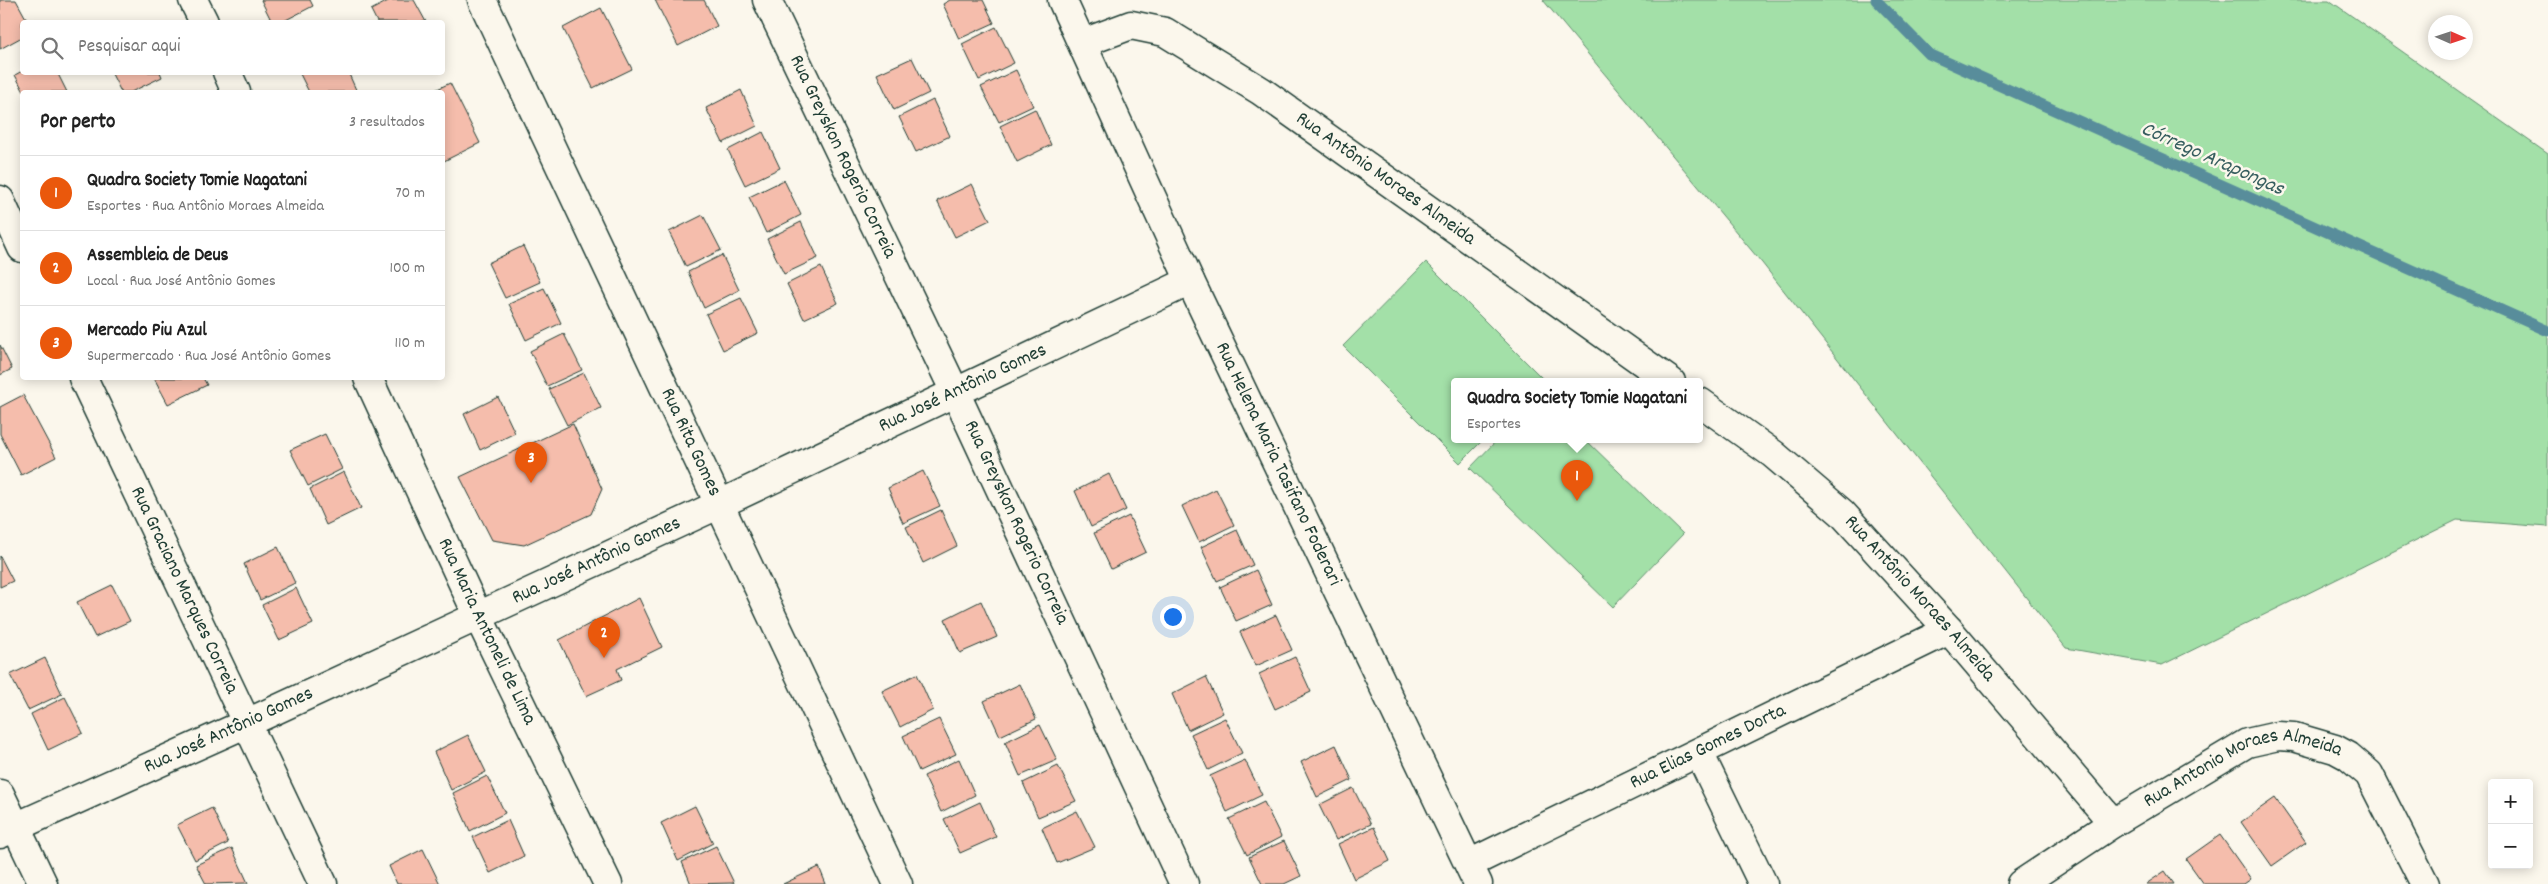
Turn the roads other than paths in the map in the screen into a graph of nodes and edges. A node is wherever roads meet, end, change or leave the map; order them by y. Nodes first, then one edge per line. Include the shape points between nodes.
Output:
1 (193, 0) edge
2 (482, 0) edge
3 (767, 0) edge
4 (1062, 0) edge
5 (203, 20) edge
6 (1083, 43) junction
7 (228, 75) edge
8 (235, 90) edge
9 (0, 200) edge
10 (20, 244) edge
11 (1190, 282) junction
12 (1665, 378) edge
13 (84, 380) edge
14 (369, 380) edge
15 (956, 394) junction
16 (1703, 404) edge
17 (720, 504) junction
18 (478, 616) junction
19 (1949, 630) junction
20 (245, 724) junction
21 (1699, 753) junction
22 (0, 794) edge
23 (2113, 823) junction
24 (8, 830) edge
25 (1473, 874) edge
26 (43, 884) edge
27 (323, 884) edge
28 (608, 884) edge
29 (898, 884) edge
30 (1184, 884) edge
31 (1763, 884) edge
32 (2021, 884) edge
33 (2425, 884) edge

1 - 5 street
2 - 17 street, Rua Rita Gomes
3 - 15 street, Rua Greyskon Rogerio Correia
4 - 6 street
6 - 11 street, Rua Helena Maria Tasifano Foderari
6 - 12 street, Rua Antônio Moraes Almeida via 1131,25 1165,32 1261,91
7 - 8 street
9 - 10 street
11 - 15 street, Rua José Antônio Gomes
11 - 25 street, Rua Helena Maria Tasifano Foderari
13 - 20 street, Rua Graciano Marques Correia
14 - 18 street, Rua Maria Antoneli de Lima
15 - 17 street, Rua José Antônio Gomes
15 - 30 street, Rua Greyskon Rogerio Correia
16 - 19 street, Rua Antônio Moraes Almeida via 1773,454 1842,513
17 - 18 street, Rua José Antônio Gomes
17 - 29 street, Rua Rita Gomes
18 - 20 street, Rua José Antônio Gomes
18 - 28 street, Rua Maria Antoneli de Lima
19 - 21 street, Rua Elias Gomes Dorta
19 - 23 street, Rua Antônio Moraes Almeida
20 - 24 street, Rua José Antônio Gomes
20 - 27 street, Rua Graciano Marques Correia
21 - 25 street, Rua Elias Gomes Dorta
21 - 31 street
22 - 24 street
23 - 32 street, Rua Antonio Moraes Almeida
23 - 33 street, Rua Antonio Moraes Almeida via 2246,743 2278,736 2294,737 2335,749 2369,774
24 - 26 street

